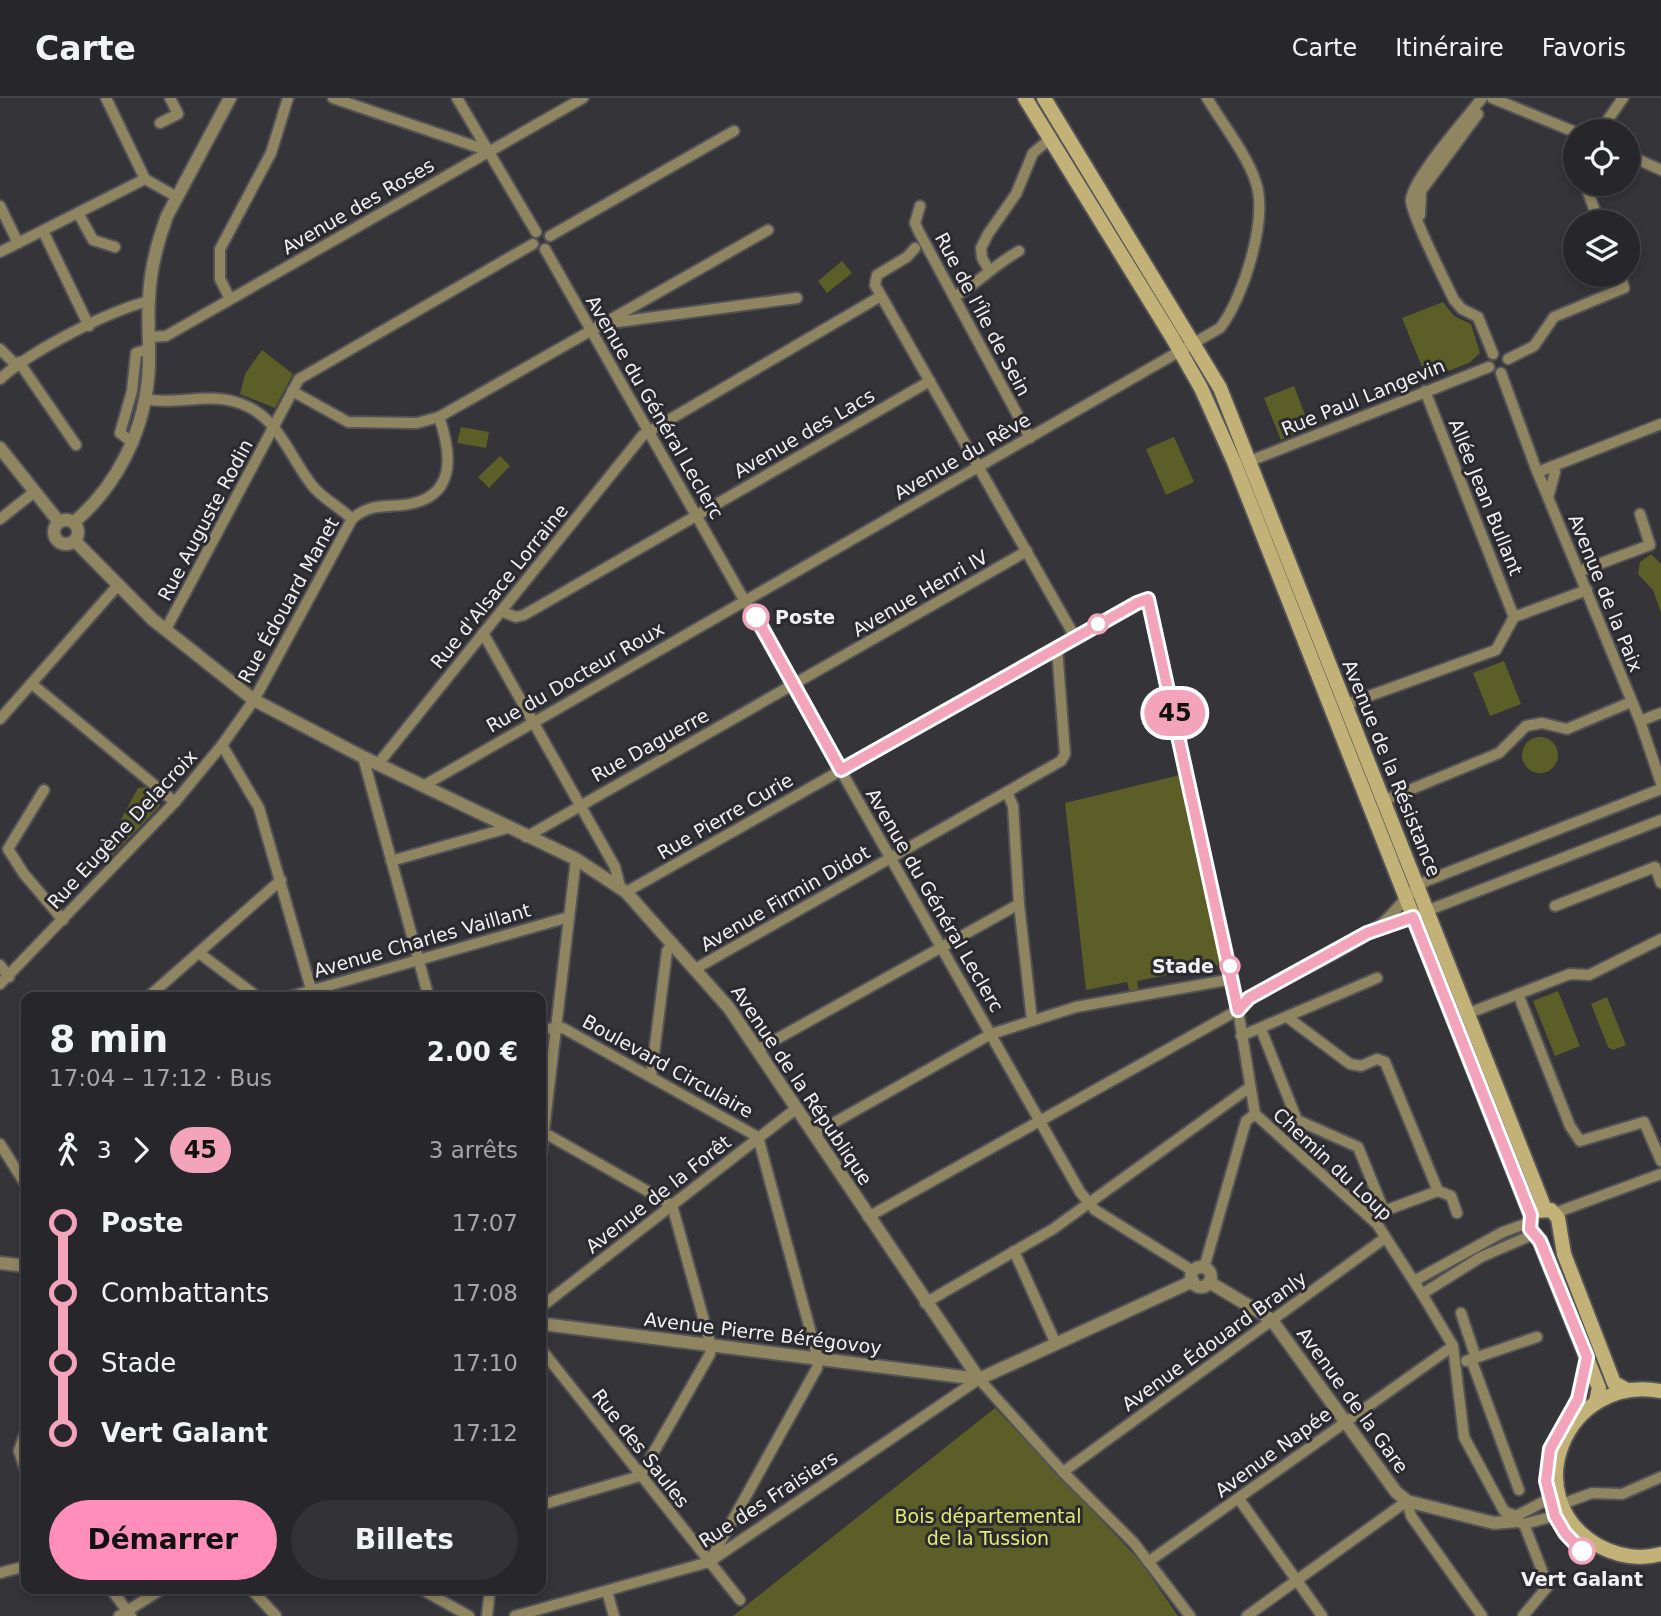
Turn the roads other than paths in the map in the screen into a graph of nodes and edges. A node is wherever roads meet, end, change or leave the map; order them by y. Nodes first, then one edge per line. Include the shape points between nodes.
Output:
1 (106, 98) edge
2 (170, 98) edge
3 (230, 98) edge
4 (288, 98) edge
5 (334, 98) edge
6 (457, 98) edge
7 (562, 98) edge
8 (583, 98) edge
9 (1025, 98) edge
10 (1044, 98) edge
11 (1207, 98) edge
12 (1482, 98) edge
13 (1490, 98) edge
14 (1623, 98) edge
15 (556, 113) junction
16 (1608, 119) edge
17 (160, 123) dead end
18 (1563, 127) edge
19 (734, 131) dead end
20 (1050, 139) junction
21 (489, 151) junction
22 (1640, 160) edge
23 (1661, 170) edge
24 (145, 179) junction
25 (177, 197) junction
26 (0, 206) edge
27 (920, 206) dead end
28 (78, 212) junction
29 (768, 230) dead end
30 (43, 231) junction
31 (1425, 235) junction
32 (550, 236) junction
33 (534, 238) junction
34 (18, 243) junction
35 (115, 247) dead end
36 (915, 248) dead end
37 (545, 249) junction
38 (1020, 251) dead end
39 (0, 252) edge
40 (989, 270) junction
41 (1624, 287) edge
42 (881, 296) junction
43 (954, 297) junction
44 (797, 298) dead end
45 (230, 299) junction
46 (149, 301) junction
47 (607, 323) junction
48 (89, 327) junction
49 (591, 330) junction
50 (149, 343) junction
51 (1196, 344) junction
52 (0, 349) edge
53 (1181, 352) junction
54 (1493, 354) junction
55 (1508, 359) junction
56 (18, 363) junction
57 (1489, 367) junction
58 (1501, 373) junction
59 (0, 379) edge
60 (930, 381) junction
61 (292, 391) junction
62 (1425, 391) junction
63 (145, 399) junction
64 (439, 417) junction
65 (1661, 424) edge
66 (275, 427) junction
67 (648, 430) junction
68 (1030, 438) junction
69 (133, 443) junction
70 (76, 445) dead end
71 (0, 448) edge
72 (1531, 449) junction
73 (1250, 461) junction
74 (979, 466) junction
75 (1553, 466) junction
76 (1538, 472) junction
77 (33, 493) junction
78 (1549, 494) junction
79 (1640, 514) dead end
80 (696, 515) junction
81 (0, 519) edge
82 (352, 519) junction
83 (59, 522) junction
84 (74, 522) junction
85 (75, 541) junction
86 (1027, 551) junction
87 (1580, 571) junction
88 (119, 584) junction
89 (1587, 590) junction
90 (1148, 599) joint
91 (746, 600) junction
92 (501, 611) junction
93 (1514, 617) junction
94 (166, 629) junction
95 (483, 633) junction
96 (1075, 637) junction
97 (1057, 648) junction
98 (32, 684) junction
99 (793, 685) junction
100 (254, 699) junction
101 (1631, 702) junction
102 (1347, 704) junction
103 (1661, 713) edge
104 (0, 719) edge
105 (533, 721) junction
106 (1640, 721) junction
107 (222, 745) junction
108 (363, 757) junction
109 (378, 764) junction
110 (841, 770) junction
111 (423, 786) junction
112 (44, 790) dead end
113 (1660, 790) edge
114 (1007, 792) junction
115 (1385, 800) junction
116 (175, 802) junction
117 (580, 804) junction
118 (1661, 820) edge
119 (508, 828) junction
120 (526, 837) junction
121 (891, 858) junction
122 (576, 859) junction
123 (391, 861) junction
124 (281, 880) junction
125 (1661, 883) edge
126 (1419, 886) junction
127 (623, 890) junction
128 (1405, 895) junction
129 (1019, 904) junction
130 (1555, 905) dead end
131 (1429, 912) junction
132 (569, 917) junction
133 (1413, 917) junction
134 (63, 920) junction
135 (1367, 933) junction
136 (1661, 939) edge
137 (673, 943) junction
138 (941, 945) junction
139 (199, 953) junction
140 (418, 959) junction
141 (0, 965) edge
142 (695, 969) junction
143 (1377, 978) dead end
144 (1233, 979) junction
145 (5, 981) edge
146 (311, 989) junction
147 (154, 992) edge
148 (251, 992) edge
149 (302, 992) edge
150 (427, 992) edge
151 (1518, 994) junction
152 (1238, 1010) junction
153 (1469, 1013) junction
154 (1287, 1017) junction
155 (1032, 1021) junction
156 (557, 1026) junction
157 (546, 1028) edge
158 (1261, 1029) junction
159 (991, 1034) junction
160 (1241, 1036) junction
161 (757, 1050) junction
162 (651, 1077) junction
163 (1250, 1087) junction
164 (797, 1108) junction
165 (546, 1111) edge
166 (1255, 1114) junction
167 (1040, 1121) junction
168 (814, 1135) junction
169 (546, 1136) edge
170 (758, 1137) junction
171 (0, 1144) edge
172 (1661, 1161) edge
173 (1661, 1174) edge
174 (21, 1177) edge
175 (1438, 1191) junction
176 (1088, 1203) junction
177 (672, 1205) junction
178 (1384, 1211) junction
179 (1550, 1211) junction
180 (1457, 1213) dead end
181 (868, 1217) junction
182 (1374, 1222) junction
183 (1533, 1228) junction
184 (1558, 1233) junction
185 (1385, 1238) junction
186 (1014, 1251) junction
187 (0, 1262) edge
188 (21, 1265) edge
189 (1197, 1273) junction
190 (1414, 1281) junction
191 (1422, 1294) junction
192 (546, 1303) edge
193 (925, 1303) junction
194 (1461, 1313) dead end
195 (1271, 1320) junction
196 (546, 1325) edge
197 (1537, 1337) dead end
198 (1056, 1344) junction
199 (711, 1346) junction
200 (1453, 1346) junction
201 (546, 1355) edge
202 (962, 1357) junction
203 (1473, 1358) junction
204 (818, 1359) junction
205 (1456, 1362) junction
206 (946, 1374) junction
207 (979, 1379) junction
208 (1627, 1390) junction
209 (1661, 1391) edge
210 (1596, 1402) junction
211 (1345, 1421) junction
212 (1063, 1472) junction
213 (640, 1476) junction
214 (1661, 1477) edge
215 (1557, 1484) junction
216 (1661, 1486) edge
217 (1519, 1490) dead end
218 (1238, 1499) junction
219 (1408, 1501) junction
220 (546, 1503) edge
221 (1566, 1511) junction
222 (1519, 1520) junction
223 (1661, 1554) edge
224 (1636, 1558) junction
225 (709, 1562) junction
226 (1148, 1562) junction
227 (1661, 1563) edge
228 (21, 1567) edge
229 (0, 1573) edge
230 (1297, 1581) junction
231 (607, 1591) junction
232 (114, 1594) edge
233 (155, 1594) edge
234 (256, 1594) edge
235 (430, 1594) edge
236 (489, 1594) edge
237 (740, 1600) dead end
238 (125, 1614) edge
239 (276, 1616) edge
240 (469, 1616) edge
241 (487, 1616) edge
242 (515, 1616) edge
243 (614, 1616) edge
244 (1190, 1616) edge
245 (1247, 1616) edge
246 (1322, 1616) edge
247 (1482, 1616) edge
248 (1523, 1616) edge

1 - 24 street
2 - 17 street via 178,114
3 - 25 street
4 - 45 street via 271,153 220,249 220,279
5 - 21 street
6 - 21 street
7 - 15 street
8 - 15 street, Avenue des Roses
9 - 20 main road, Avenue de la Résistance
10 - 51 main road, Avenue de la Résistance
11 - 51 street, Avenue du Rêve via 1251,172 1259,208 1237,304 1220,328
12 - 31 street via 1413,190 1411,205
13 - 18 street
13 - 31 street via 1420,194 1418,208
14 - 16 street
15 - 21 street, Avenue des Roses
19 - 32 street
20 - 40 street via 1033,153 1016,194 981,248
20 - 53 main road, Avenue de la Résistance
21 - 33 street
21 - 45 street, Avenue des Roses
22 - 23 street
24 - 25 street
24 - 28 street
25 - 46 street via 155,254
26 - 34 street
27 - 43 street, Rue de l'Île de Sein via 915,223
28 - 30 street
28 - 35 street via 93,240
29 - 47 street
30 - 34 street
30 - 48 street
31 - 54 street via 1454,300 1478,317
32 - 33 street via 542,231
32 - 37 street
33 - 37 street via 537,248
33 - 61 street via 299,379
34 - 39 street
36 - 42 street via 877,275 875,285
37 - 49 street, Avenue du Général Leclerc
38 - 40 street
40 - 43 street via 982,281
41 - 55 street via 1554,317 1534,346
42 - 60 street
42 - 67 street
43 - 68 street, Rue de l'Île de Sein
44 - 47 street
45 - 50 street, Avenue des Roses
46 - 48 street
46 - 50 street
47 - 49 street
48 - 56 street
49 - 64 street
49 - 67 street, Avenue du Général Leclerc
50 - 63 street
50 - 69 street via 136,353 132,391 120,433
51 - 53 street, Avenue du Rêve
51 - 73 main road, Avenue de la Résistance
52 - 56 street
53 - 68 street, Avenue du Rêve
53 - 128 main road, Avenue de la Résistance via 1234,462
54 - 55 street via 1500,352
54 - 57 street
55 - 58 street
56 - 59 street
56 - 70 street
57 - 58 street
57 - 62 street, Rue Paul Langevin
58 - 72 street, Avenue de la Paix
60 - 74 street
60 - 80 street, Avenue des Lacs
61 - 64 street via 348,422 417,422
61 - 66 street, Rue Auguste Rodin
62 - 73 street, Rue Paul Langevin
62 - 93 street, Allée Jean Bullant
63 - 66 street via 230,400 265,416
63 - 69 street
64 - 82 street, Rue Édouard Manet via 450,461 437,488 414,503 377,505
65 - 75 street
66 - 82 street via 312,486
66 - 94 street, Rue Auguste Rodin
67 - 80 street, Avenue du Général Leclerc
67 - 92 street, Rue d'Alsace Lorraine
68 - 74 street, Avenue du Rêve
69 - 84 street via 98,497
71 - 77 street
72 - 75 street
72 - 76 street, Avenue de la Paix
73 - 102 main road, Avenue de la Résistance
74 - 86 street
74 - 91 street, Avenue du Rêve
75 - 76 street
75 - 78 street
76 - 78 street, Avenue de la Paix
77 - 81 street
77 - 83 street
78 - 87 street, Avenue de la Paix
79 - 87 street via 1650,545
80 - 91 street, Avenue du Général Leclerc
80 - 92 street, Avenue des Lacs via 524,615
82 - 100 street, Rue Édouard Manet
83 - 84 street
83 - 85 street via 56,538 65,544
84 - 85 street via 79,531
85 - 88 street, Avenue de la République
86 - 96 street
86 - 99 street, Avenue Henri IV
87 - 89 street, Avenue de la Paix
88 - 94 street, Avenue de la République
88 - 98 street
89 - 93 street
89 - 101 street, Avenue de la Paix
90 - 96 street, Rue Pierre Curie
90 - 144 street, Chemin du Loup
91 - 99 street, Avenue du Général Leclerc
91 - 105 street, Rue du Docteur Roux
92 - 95 street, Rue d'Alsace Lorraine
93 - 102 street via 1496,650
94 - 100 street, Avenue de la République
95 - 105 street
95 - 109 street, Rue d'Alsace Lorraine
96 - 97 street, Rue Pierre Curie
97 - 110 street, Rue Pierre Curie
97 - 114 street, Avenue Firmin Didot via 1065,754 1061,761
98 - 104 street
98 - 116 street
99 - 110 street, Avenue du Général Leclerc
99 - 117 street, Rue Daguerre
100 - 107 street, Rue Eugène Delacroix
100 - 108 street, Avenue de la République
101 - 106 street, Avenue de la Paix
101 - 115 street via 1567,729 1542,723 1526,726 1499,753
102 - 115 main road, Avenue de la Résistance
103 - 106 street
105 - 111 street, Rue du Docteur Roux
105 - 117 street
106 - 113 street, Avenue de la Paix
107 - 116 street, Rue Eugène Delacroix
107 - 124 street via 259,808
108 - 109 street, Avenue de la République
108 - 123 street
109 - 111 street, Avenue de la République
110 - 121 street, Avenue du Général Leclerc
110 - 127 street, Rue Pierre Curie
111 - 119 street, Avenue de la République
112 - 134 street via 8,849
113 - 126 street
114 - 121 street, Avenue Firmin Didot
114 - 129 street via 1013,806
115 - 126 main road, Avenue de la Résistance
116 - 134 street, Rue Eugène Delacroix
117 - 120 street, Rue Daguerre
117 - 127 street
118 - 131 street
119 - 120 street, Avenue de la République
119 - 123 street
120 - 122 street, Avenue de la République
121 - 138 street, Avenue du Général Leclerc
121 - 142 street, Avenue Firmin Didot
122 - 127 street, Avenue de la République
122 - 132 street
123 - 140 street
124 - 139 street
124 - 146 street
125 - 130 street via 1655,867
126 - 128 street
126 - 131 main road, Avenue de la Résistance
127 - 137 street, Avenue de la République
128 - 133 main road, Avenue de la Résistance
128 - 135 street via 1394,913
129 - 138 street
129 - 155 street
131 - 133 street
131 - 153 main road, Avenue de la Résistance
132 - 140 street, Avenue Charles Vaillant
132 - 156 street
133 - 135 street
133 - 183 main road, Avenue de la Résistance
134 - 145 street, Rue Eugène Delacroix
135 - 152 street via 1249,998
136 - 151 street via 1589,975 1570,974
137 - 142 street, Avenue de la République
137 - 162 street via 667,951
138 - 159 street, Avenue du Général Leclerc
138 - 161 street
139 - 147 street
139 - 148 street
140 - 146 street, Avenue Charles Vaillant
140 - 150 street
141 - 145 street
142 - 161 street, Avenue de la République
143 - 154 street
144 - 152 street, Chemin du Loup
144 - 155 street via 1076,1007
146 - 149 street, Avenue Charles Vaillant
151 - 153 street
151 - 172 street via 1580,1141 1644,1122
152 - 160 street, Chemin du Loup
152 - 167 street
153 - 179 main road, Avenue de la Résistance
154 - 158 street
154 - 175 street via 1350,1064 1385,1062
155 - 159 street
156 - 157 street, Boulevard Circulaire
156 - 162 street, Boulevard Circulaire
156 - 165 street
158 - 160 street
158 - 178 street via 1297,1120 1359,1147
159 - 167 street, Avenue du Général Leclerc
159 - 168 street
160 - 163 street, Chemin du Loup
161 - 164 street, Avenue de la République
162 - 170 street, Boulevard Circulaire
163 - 166 street, Chemin du Loup
163 - 176 street
164 - 168 street, Avenue de la République
164 - 170 street, Avenue de la Forêt
166 - 182 street, Chemin du Loup
166 - 189 street via 1246,1121
167 - 176 street, Avenue du Général Leclerc
167 - 181 street
168 - 181 street, Avenue de la République
169 - 177 street
170 - 177 street, Avenue de la Forêt
170 - 204 street, Boulevard Circulaire
171 - 174 street
173 - 179 street
175 - 178 street
175 - 180 street via 1451,1196
176 - 186 street
176 - 189 street, Avenue du Général Leclerc
177 - 192 street, Avenue de la Forêt
177 - 199 street
178 - 182 street
179 - 183 main road
179 - 184 main road, Avenue de la Résistance via 1560,1223
181 - 193 street, Avenue de la République
182 - 185 street, Chemin du Loup
183 - 184 main road via 1551,1240
183 - 190 street via 1503,1232
183 - 191 street
183 - 210 main road, Avenue de la Résistance via 1599,1388
184 - 208 main road, Avenue de la Résistance via 1614,1383
185 - 190 street, Chemin du Loup
185 - 195 street, Avenue Édouard Branly
186 - 193 street
186 - 198 street
187 - 188 street
189 - 195 street, Avenue de la Gare via 1201,1286 1209,1282
189 - 198 street
190 - 191 street, Chemin du Loup
191 - 200 street, Chemin du Loup
193 - 202 street, Avenue de la République
194 - 203 street
195 - 211 street, Avenue de la Gare
195 - 212 street, Avenue Édouard Branly
196 - 199 street, Avenue Pierre Bérégovoy
197 - 203 street
198 - 207 street
199 - 204 street, Avenue Pierre Bérégovoy
199 - 213 street
200 - 205 street, Chemin du Loup
200 - 211 street, Avenue Napée
201 - 213 street, Rue des Saules
202 - 206 street
202 - 207 street, Avenue de la République
203 - 205 street
203 - 217 street
204 - 206 street, Avenue Pierre Bérégovoy
204 - 225 street
205 - 222 street, Chemin du Loup via 1464,1437 1504,1511
206 - 207 street, Avenue Pierre Bérégovoy
207 - 212 street
207 - 225 street, Rue des Fraisiers
208 - 209 main road
208 - 210 main road
210 - 215 main road via 1575,1420 1562,1444
211 - 218 street, Avenue Napée
211 - 219 street, Avenue de la Gare via 1396,1492
212 - 226 street
213 - 220 street
213 - 225 street, Rue des Saules
214 - 221 street via 1622,1494 1592,1493
215 - 221 main road
215 - 222 street via 1549,1499
216 - 221 street via 1622,1501 1592,1499
218 - 226 street, Avenue Napée
218 - 230 street
219 - 222 street, Avenue de la Gare via 1494,1523
219 - 230 street
219 - 247 street via 1411,1516
221 - 222 street
221 - 224 main road via 1593,1542
222 - 248 street via 1548,1586
223 - 224 main road
224 - 227 main road
225 - 231 street, Rue des Fraisiers
225 - 237 street, Rue des Saules
226 - 244 street
228 - 229 street
230 - 245 street
230 - 246 street
231 - 242 street, Rue des Fraisiers
231 - 243 street
232 - 238 street
233 - 238 street
234 - 239 street
235 - 240 street
236 - 241 street

